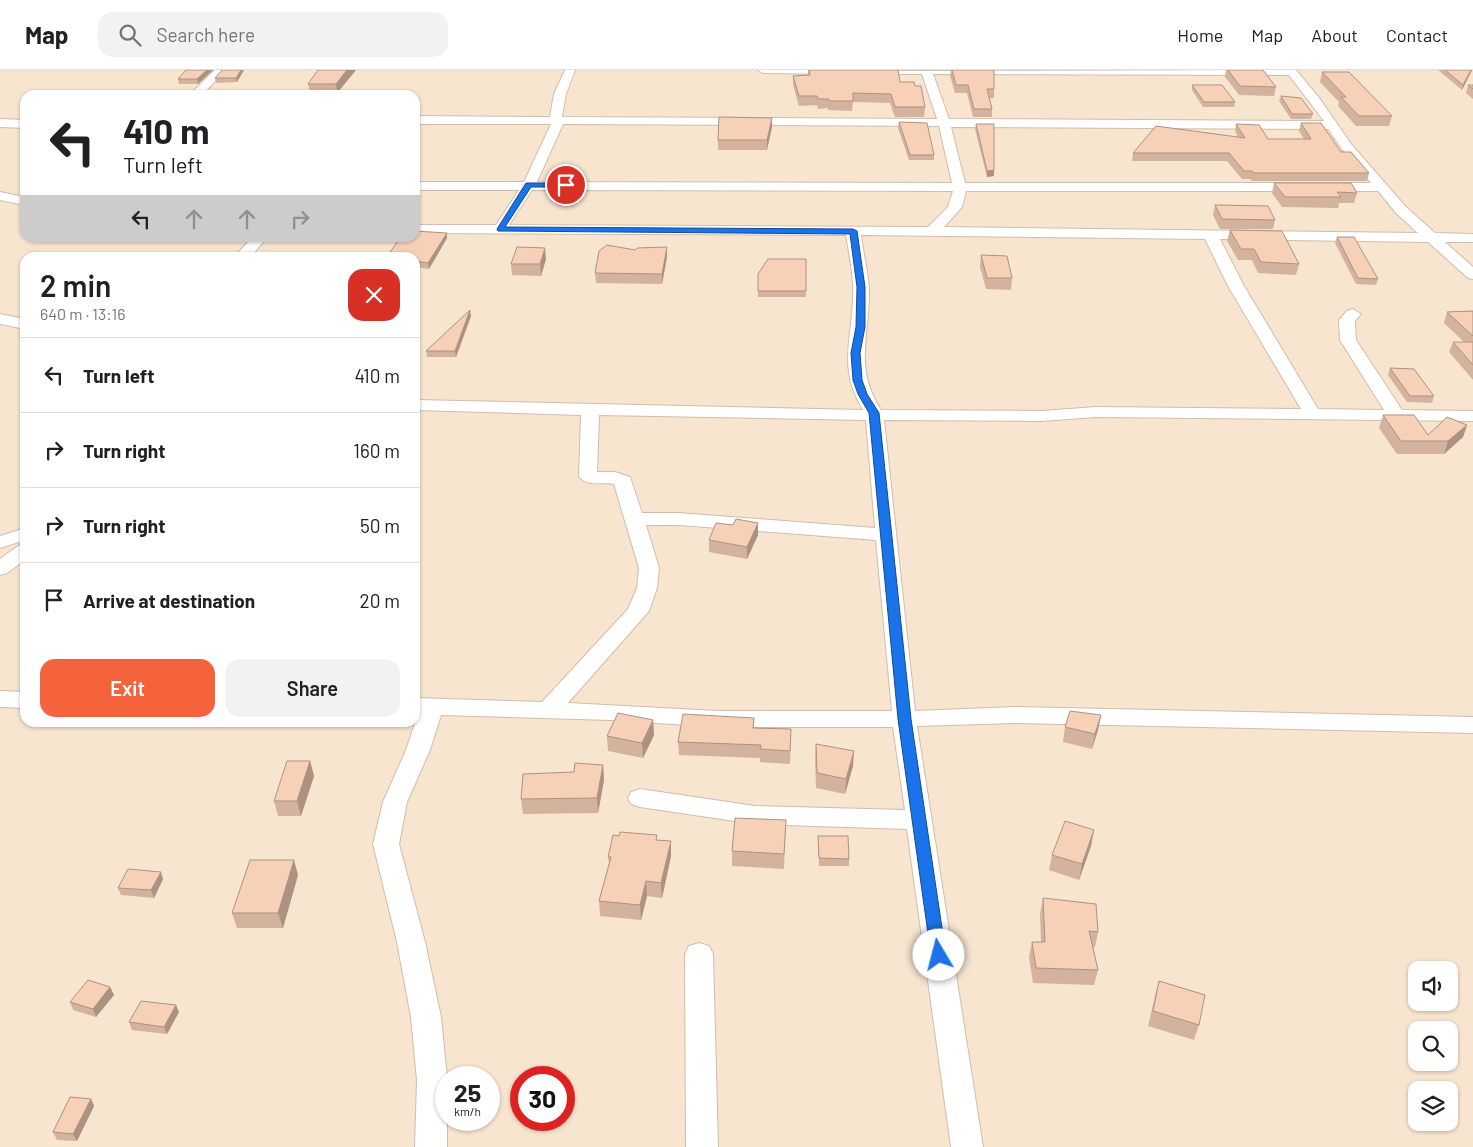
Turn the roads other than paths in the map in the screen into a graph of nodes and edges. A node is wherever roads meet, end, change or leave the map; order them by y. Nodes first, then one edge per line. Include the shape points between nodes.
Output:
1 (221, 70) edge
2 (570, 70) edge
3 (763, 70) edge
4 (856, 71) edge
5 (927, 71) edge
6 (1291, 71) edge
7 (200, 90) edge
8 (420, 120) edge
9 (557, 120) junction
10 (0, 123) edge
11 (20, 124) edge
12 (943, 124) junction
13 (1330, 125) junction
14 (529, 185) junction
15 (420, 186) edge
16 (960, 186) junction
17 (1381, 187) junction
18 (0, 196) edge
19 (20, 200) edge
20 (420, 229) edge
21 (500, 229) junction
22 (853, 231) junction
23 (932, 231) junction
24 (1210, 234) junction
25 (1430, 237) junction
26 (1473, 238) edge
27 (256, 242) edge
28 (246, 252) edge
29 (1473, 276) edge
30 (1352, 314) dead end
31 (0, 319) edge
32 (20, 323) edge
33 (420, 405) edge
34 (590, 411) junction
35 (874, 413) junction
36 (1313, 414) junction
37 (1396, 415) junction
38 (1473, 416) edge
39 (635, 519) junction
40 (886, 535) junction
41 (20, 536) edge
42 (0, 542) edge
43 (20, 554) edge
44 (0, 569) edge
45 (0, 699) edge
46 (20, 700) edge
47 (424, 706) edge
48 (548, 710) junction
49 (904, 719) junction
50 (1473, 725) edge
51 (640, 798) dead end
52 (919, 820) junction
53 (698, 954) dead end
54 (431, 1147) edge
55 (702, 1147) edge
56 (967, 1147) edge

1 - 7 street
2 - 9 street via 560,94
3 - 4 street
4 - 5 street
5 - 6 street
5 - 12 street
6 - 13 street via 1316,101
8 - 9 street
9 - 12 street
9 - 14 street
10 - 11 street
12 - 13 street
12 - 16 street
13 - 17 street
14 - 15 street
14 - 16 street
14 - 21 street
16 - 17 street
16 - 23 street via 959,203
17 - 25 street
18 - 19 street
20 - 21 street
21 - 22 street
22 - 23 street
22 - 35 street via 861,287 857,380
23 - 24 street
24 - 25 street
24 - 36 street via 1236,286
25 - 26 street
25 - 29 street
27 - 28 street
30 - 37 street via 1347,320 1348,340
31 - 32 street
33 - 34 street
34 - 35 street
34 - 39 street via 588,476 621,478
35 - 36 street via 1035,416 1096,412
35 - 40 street
36 - 37 street
37 - 38 street
39 - 40 street via 679,519
39 - 48 street via 649,568 647,588 638,611
40 - 49 street
41 - 42 street
43 - 44 street
45 - 46 street
47 - 48 street
47 - 54 street via 418,750 395,802 386,844 426,1017 432,1080
48 - 49 street via 718,719
49 - 50 street via 1015,715
49 - 52 street
51 - 52 street via 755,815
52 - 56 street
53 - 55 street

